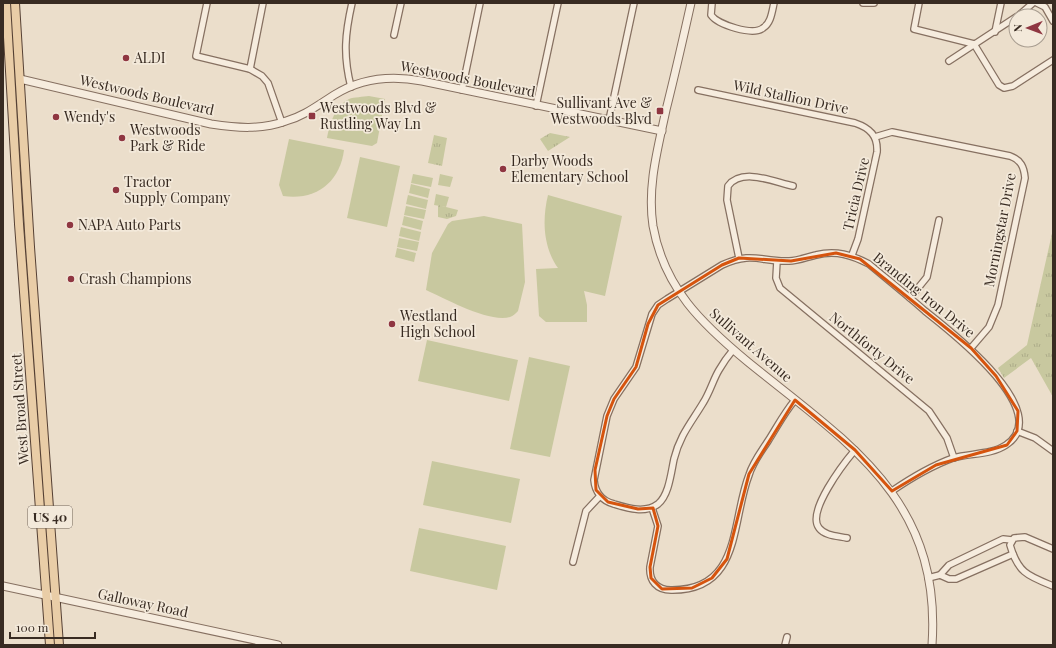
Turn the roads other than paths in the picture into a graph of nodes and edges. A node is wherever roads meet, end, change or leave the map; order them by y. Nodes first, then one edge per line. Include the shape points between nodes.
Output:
1 (6, 3) edge
2 (15, 3) edge
3 (207, 3) edge
4 (263, 3) edge
5 (352, 3) edge
6 (401, 3) edge
7 (480, 3) edge
8 (558, 3) edge
9 (634, 3) edge
10 (691, 3) edge
11 (712, 3) edge
12 (774, 3) edge
13 (919, 3) edge
14 (1001, 3) edge
15 (1037, 3) edge
16 (1053, 21) edge
17 (5, 22) edge
18 (1008, 23) edge
19 (995, 32) junction
20 (394, 35) dead end
21 (974, 44) junction
22 (1053, 60) edge
23 (949, 61) dead end
24 (250, 69) junction
25 (20, 79) junction
26 (351, 87) junction
27 (462, 90) junction
28 (698, 90) dead end
29 (536, 106) junction
30 (609, 120) junction
31 (282, 123) junction
32 (662, 131) junction
33 (875, 137) junction
34 (793, 186) dead end
35 (939, 220) dead end
36 (852, 255) junction
37 (739, 258) junction
38 (777, 261) junction
39 (678, 292) junction
40 (910, 298) junction
41 (971, 348) junction
42 (733, 350) junction
43 (794, 400) junction
44 (1017, 430) junction
45 (855, 450) junction
46 (1053, 451) edge
47 (954, 458) junction
48 (892, 491) junction
49 (600, 496) junction
50 (652, 508) junction
51 (847, 538) dead end
52 (1012, 540) junction
53 (1053, 549) edge
54 (1013, 554) junction
55 (574, 562) dead end
56 (940, 575) junction
57 (928, 578) junction
58 (3, 586) edge
59 (1053, 586) edge
60 (47, 595) junction
61 (56, 597) junction
62 (787, 637) dead end
63 (50, 645) edge
64 (59, 645) edge
65 (278, 645) edge
66 (785, 645) edge
67 (932, 645) edge

1 - 17 main road, West Broad Street / US 40
2 - 25 main road, West Broad Street / US 40
3 - 24 street via 196,54 198,58
4 - 24 street
5 - 26 street via 345,42 345,58
6 - 20 street
7 - 27 street
8 - 29 street
9 - 30 street
10 - 32 street, Sullivant Avenue
11 - 12 street via 711,14 719,23 754,31 762,29 770,21
13 - 21 street via 914,29
14 - 19 street
15 - 16 street via 1045,7
17 - 60 main road, West Broad Street / US 40
18 - 19 street
19 - 21 street
21 - 22 street via 999,85 1004,88 1013,86
21 - 23 street
24 - 31 street via 268,83
25 - 31 street, Westwoods Boulevard via 224,126 252,128
25 - 61 main road, West Broad Street / US 40
26 - 27 street, Westwoods Boulevard via 379,78 400,78 422,80
26 - 31 street, Westwoods Boulevard via 308,112
27 - 29 street, Westwoods Boulevard
28 - 33 street, Wild Stallion Drive via 855,123 868,129
29 - 30 street, Westwoods Boulevard
30 - 32 street, Westwoods Boulevard
32 - 39 street, Sullivant Avenue via 651,183 653,225 664,264
33 - 36 street, Tricia Drive via 877,152 858,239
33 - 41 street, Morningstar Drive via 892,132 911,135 1010,156 1018,160 1024,168 1025,178 998,305 989,327
34 - 37 street via 745,176 735,178 728,186 727,200
35 - 40 street via 927,277
36 - 38 street, Branding Iron Drive via 828,253 798,260
36 - 40 street, Branding Iron Drive via 869,264
37 - 38 street, Branding Iron Drive via 757,257
37 - 39 street, Branding Iron Drive via 722,265
38 - 47 street, Northforty Drive via 776,278 780,288 929,411 947,438
39 - 42 street, Sullivant Avenue via 702,322
39 - 49 street, Branding Iron Drive via 658,306 652,314 636,367 610,408 594,475 594,485
40 - 41 street, Branding Iron Drive
41 - 44 street, Branding Iron Drive via 1013,400 1019,417
42 - 43 street, Sullivant Avenue
42 - 50 street via 686,428 678,445 666,491 661,501
43 - 45 street, Sullivant Avenue
43 - 50 street via 749,474 727,559 712,578 692,588 680,590 662,589 654,583 650,567 658,526
44 - 46 street via 1035,438
44 - 47 street via 1007,445 999,449
45 - 48 street, Sullivant Avenue
45 - 51 street via 837,474 815,518 823,532
47 - 48 street via 926,470
48 - 57 street, Sullivant Avenue via 915,534
49 - 50 street via 608,502 620,505 638,509
49 - 55 street via 586,511
52 - 53 street via 1021,536
52 - 54 street via 1010,545
52 - 56 street via 1003,540 948,565
54 - 56 street via 953,580
54 - 59 street via 1027,576
56 - 57 street
57 - 67 street, Sullivant Avenue via 932,609
58 - 60 street, Galloway Road
60 - 61 street, Galloway Road
60 - 63 main road, West Broad Street / US 40
61 - 64 main road, West Broad Street / US 40
61 - 65 street, Galloway Road
62 - 66 street

